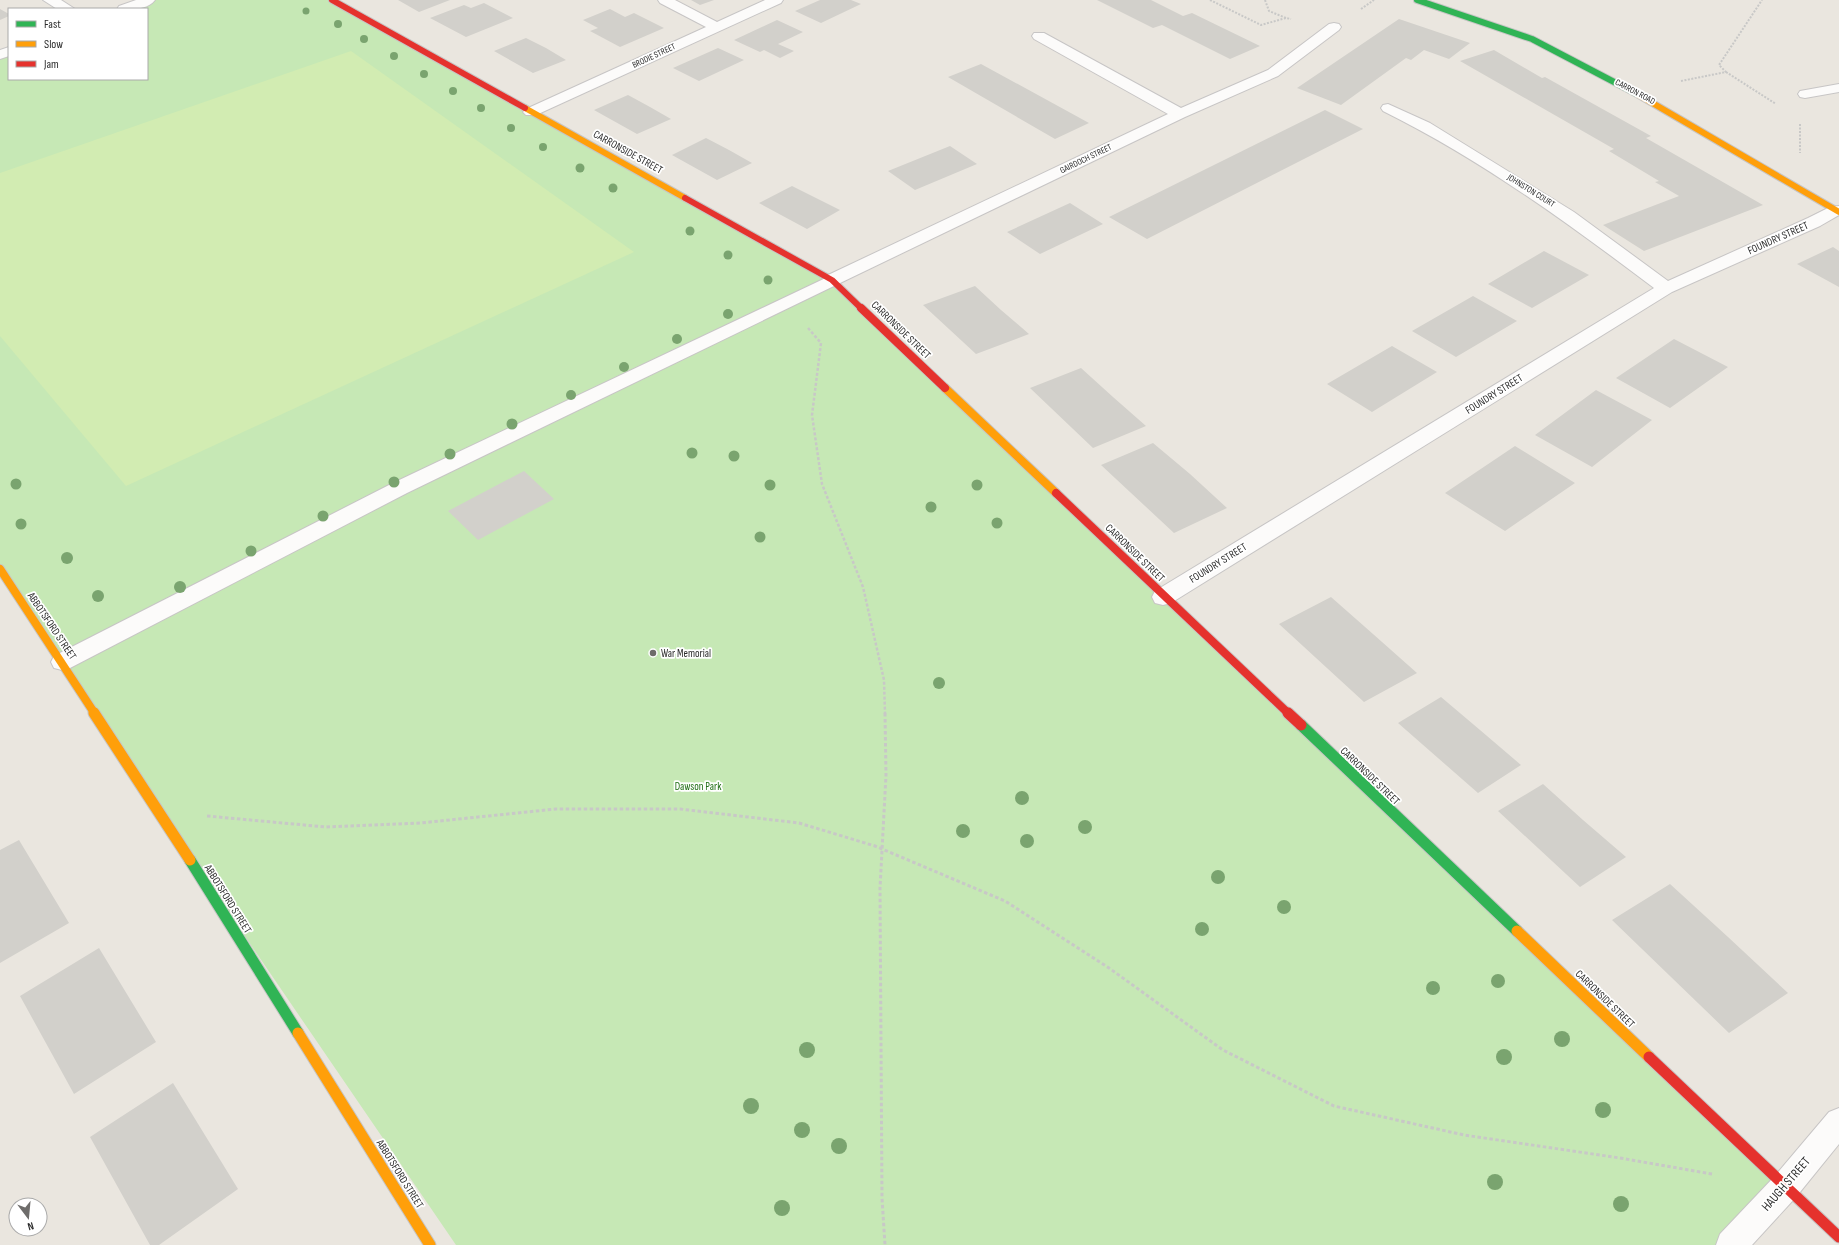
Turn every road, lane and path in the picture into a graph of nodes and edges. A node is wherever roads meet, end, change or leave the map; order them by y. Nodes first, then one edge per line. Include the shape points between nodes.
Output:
1 (50, 0) edge
2 (148, 0) edge
3 (332, 0) edge
4 (665, 0) edge
5 (776, 0) edge
6 (1265, 0) edge
7 (1417, 0) edge
8 (1762, 0) edge
9 (66, 8) edge
10 (127, 8) edge
11 (1286, 18) dead end
12 (716, 27) junction
13 (1334, 27) dead end
14 (1039, 36) dead end
15 (1726, 72) junction
16 (1839, 88) edge
17 (1633, 92) junction
18 (1805, 94) dead end
19 (1778, 105) dead end
20 (1388, 108) dead end
21 (531, 112) junction
22 (1180, 114) junction
23 (1800, 120) dead end
24 (1800, 157) dead end
25 (1838, 211) edge
26 (832, 280) junction
27 (1666, 288) junction
28 (782, 305) junction
29 (0, 569) edge
30 (1163, 596) junction
31 (62, 662) junction
32 (164, 818) junction
33 (882, 849) junction
34 (1839, 1122) edge
35 (1714, 1174) dead end
36 (1785, 1187) junction
37 (1839, 1237) edge
38 (430, 1245) edge
39 (884, 1245) edge
40 (1731, 1245) edge

1 - 9 street
2 - 10 street
3 - 21 street, CARRONSIDE STREET
4 - 12 street
5 - 12 street, BRODIE STREET
6 - 11 path via 1270,11
7 - 17 street, CARRON ROAD via 1532,39
8 - 15 path via 1718,65
12 - 21 street, BRODIE STREET
13 - 22 street, GAIRDOCH STREET via 1273,73
14 - 22 street
15 - 17 path
15 - 19 path
16 - 18 street
17 - 25 street, CARRON ROAD
20 - 27 street, JOHNSTON COURT via 1425,126 1568,215
21 - 26 street, CARRONSIDE STREET
22 - 26 street, GAIRDOCH STREET
23 - 24 path
25 - 27 street, FOUNDRY STREET
26 - 28 street, GAIRDOCH STREET
26 - 30 street, CARRONSIDE STREET
27 - 30 street, FOUNDRY STREET
28 - 31 street, GAIRDOCH STREET via 400,488
28 - 33 path via 796,314 821,343 812,415 822,484 863,587 884,680 886,775
29 - 31 street, ABBOTSFORD STREET
30 - 36 street, CARRONSIDE STREET
31 - 32 street, ABBOTSFORD STREET
32 - 33 path via 206,816 326,827 420,823 556,809 680,809 799,823
32 - 38 street, ABBOTSFORD STREET
33 - 35 path via 1006,901 1109,968 1223,1050 1334,1106 1464,1135
33 - 39 path via 880,1031
34 - 36 street, HAUGH STREET
36 - 37 street, CARRONSIDE STREET
36 - 40 street, HAUGH STREET

